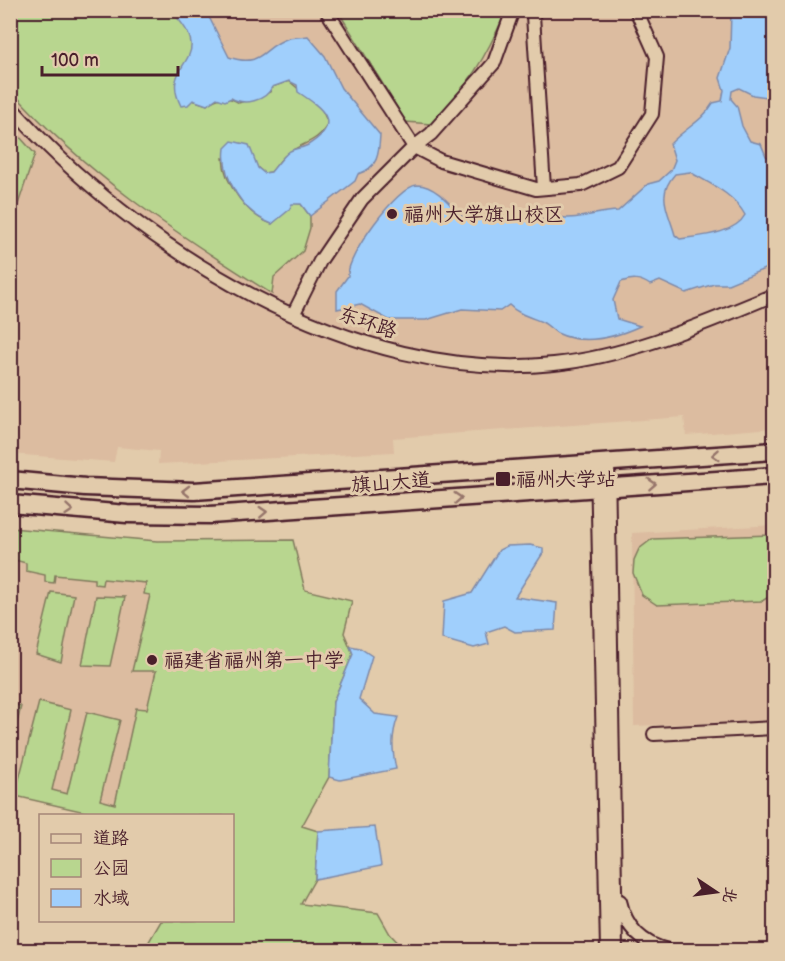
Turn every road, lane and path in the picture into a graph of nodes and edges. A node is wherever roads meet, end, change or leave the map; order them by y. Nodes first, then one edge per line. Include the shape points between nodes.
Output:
1 (326, 10) edge
2 (513, 10) edge
3 (535, 10) edge
4 (636, 10) edge
5 (10, 106) edge
6 (414, 147) junction
7 (544, 188) junction
8 (774, 295) edge
9 (294, 314) junction
10 (774, 451) edge
11 (602, 463) junction
12 (774, 476) edge
13 (10, 480) edge
14 (603, 487) junction
15 (10, 504) edge
16 (774, 728) edge
17 (654, 734) dead end
18 (615, 884) junction
19 (607, 951) edge
20 (616, 951) edge
21 (668, 951) edge

1 - 6 street
2 - 6 street via 494,63 431,134
3 - 7 street
4 - 7 street via 657,57 652,114 618,167 581,185
5 - 9 street, 东环路 via 71,169 118,208 196,263
6 - 7 street via 441,161
6 - 9 street via 362,200 320,261
8 - 9 street, 东环路 via 673,335 612,354 510,367 396,353 339,335
10 -> 11 highway, 旗山大道
11 -> 13 highway, 旗山大道 via 194,491
11 - 14 street
14 -> 12 highway, 旗山大道
15 -> 14 highway, 旗山大道 via 127,514 210,515
14 - 18 street
14 - 19 street
16 - 17 street
18 - 20 street
18 - 21 street via 630,927 650,944

